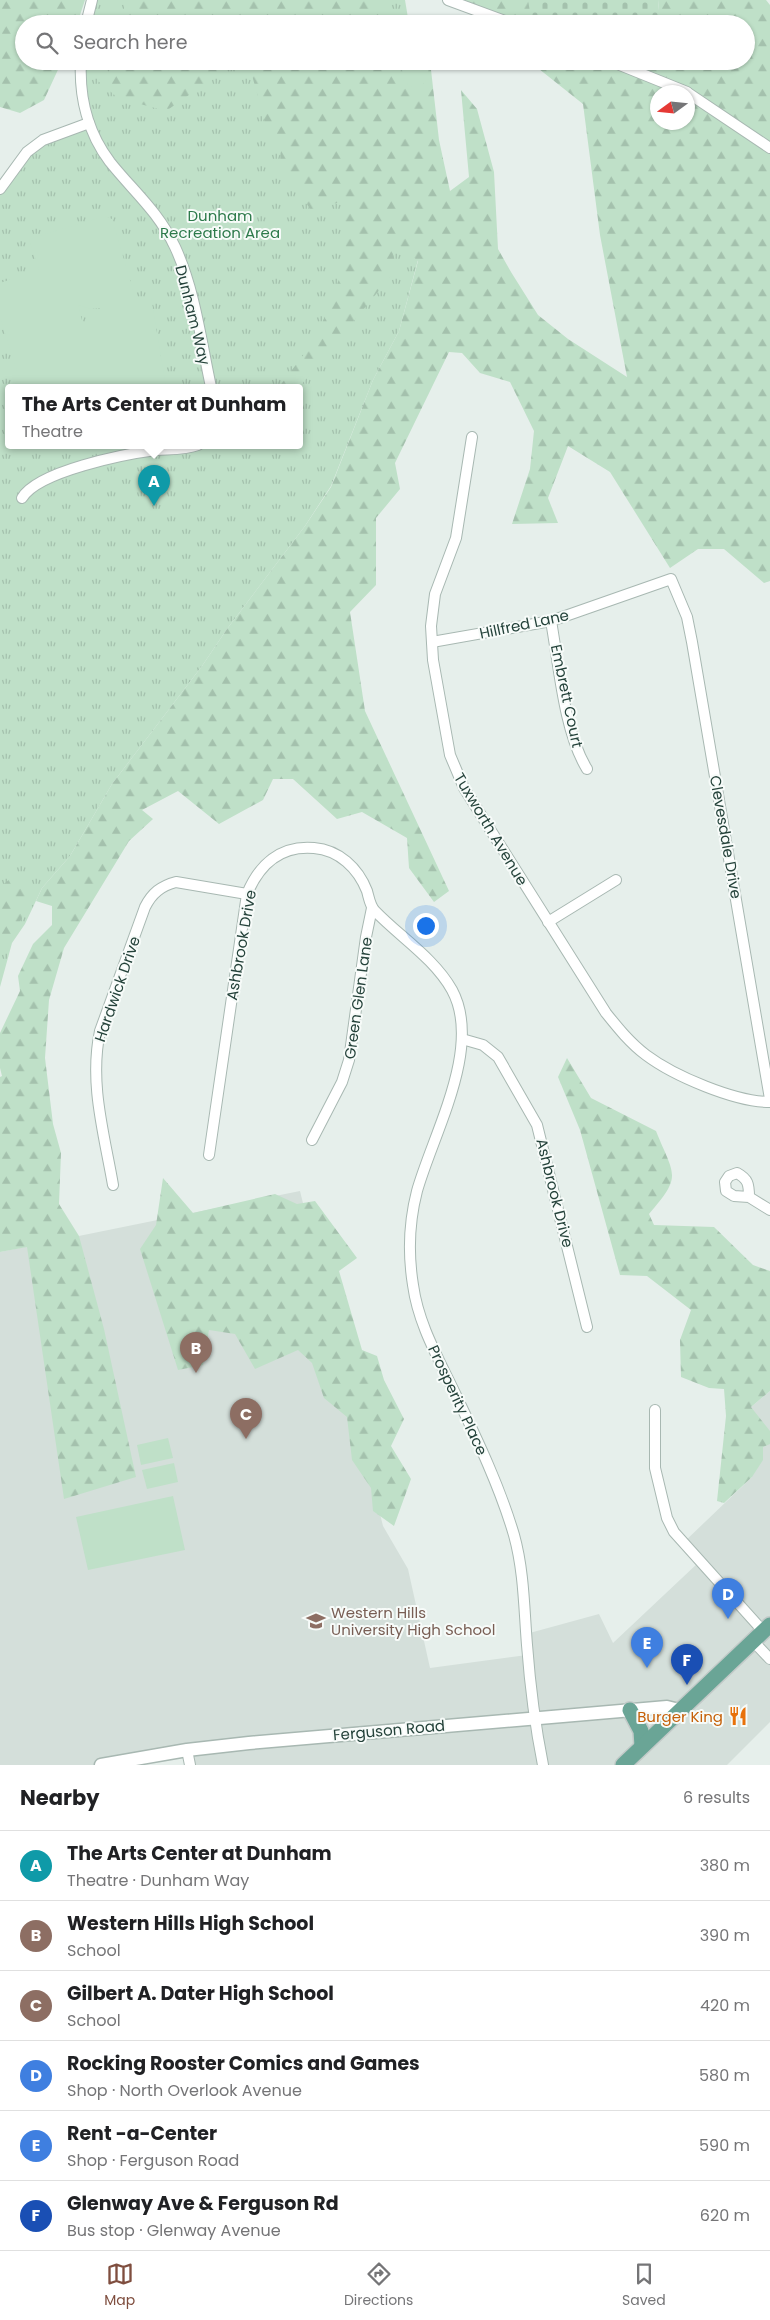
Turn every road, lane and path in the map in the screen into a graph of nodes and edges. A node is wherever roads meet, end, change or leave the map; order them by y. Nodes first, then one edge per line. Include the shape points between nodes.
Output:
1 (92, 0) edge
2 (448, 0) edge
3 (88, 15) edge
4 (489, 15) edge
5 (81, 70) edge
6 (632, 70) edge
7 (670, 85) edge
8 (695, 97) edge
9 (89, 123) junction
10 (770, 148) edge
11 (0, 189) edge
12 (210, 384) edge
13 (472, 437) dead end
14 (174, 449) edge
15 (22, 498) dead end
16 (671, 579) joint
17 (551, 621) junction
18 (432, 642) junction
19 (587, 770) dead end
20 (616, 880) dead end
21 (247, 894) junction
22 (372, 908) junction
23 (548, 922) junction
24 (462, 1039) junction
25 (770, 1100) edge
26 (312, 1140) dead end
27 (209, 1156) dead end
28 (113, 1185) dead end
29 (749, 1196) dead end
30 (770, 1210) edge
31 (587, 1327) dead end
32 (655, 1410) dead end
33 (762, 1632) edge
34 (770, 1659) edge
35 (630, 1710) junction
36 (679, 1710) junction
37 (534, 1718) junction
38 (642, 1746) junction
39 (187, 1750) junction
40 (101, 1765) edge
41 (190, 1765) edge
42 (543, 1765) edge
43 (623, 1765) edge

1 - 3 street
2 - 4 street
5 - 9 street, Dunham Way via 82,99
6 - 7 street
8 - 10 street
9 - 11 street via 43,140 27,152
9 - 12 street, Dunham Way via 110,162 147,202 175,247 185,270
13 - 18 street, Tuxworth Avenue via 456,538 435,594
14 - 15 street via 96,462 48,478 27,490
16 - 17 street, Hillfred Lane
16 - 25 street, Clevesdale Drive via 687,617 692,642
17 - 18 street, Hillfred Lane
17 - 19 street, Embrett Court via 570,729
18 - 23 street, Tuxworth Avenue via 446,737 455,771
20 - 23 street
21 - 22 street, Ashbrook Drive via 258,871 274,857 289,850 313,848 334,853 349,864 366,889
21 - 27 street, Ashbrook Drive
21 - 28 street, Hardwick Drive via 176,882 154,893 145,907 97,1047 96,1089
22 - 24 street, Ashbrook Drive via 425,958 451,988 462,1021
22 - 26 street, Green Glen Lane via 349,1060 342,1082
23 - 25 street, Tuxworth Avenue via 606,1013 640,1051 673,1071 740,1099
24 - 31 street, Ashbrook Drive via 483,1045 498,1058 537,1125
24 - 37 street, Prosperity Place via 450,1096 413,1211 410,1236 413,1285 424,1329 476,1437 513,1533 524,1596
29 - 30 street
32 - 33 street via 655,1468 674,1532
33 - 34 street
33 - 36 main road
35 - 36 street, Ferguson Road via 667,1706
35 - 37 street, Ferguson Road
35 - 38 main road via 641,1732
36 - 38 main road
37 - 39 street, Ferguson Road
37 - 42 street, Prosperity Place
38 - 43 main road
39 - 40 street, Ferguson Road
39 - 41 street

